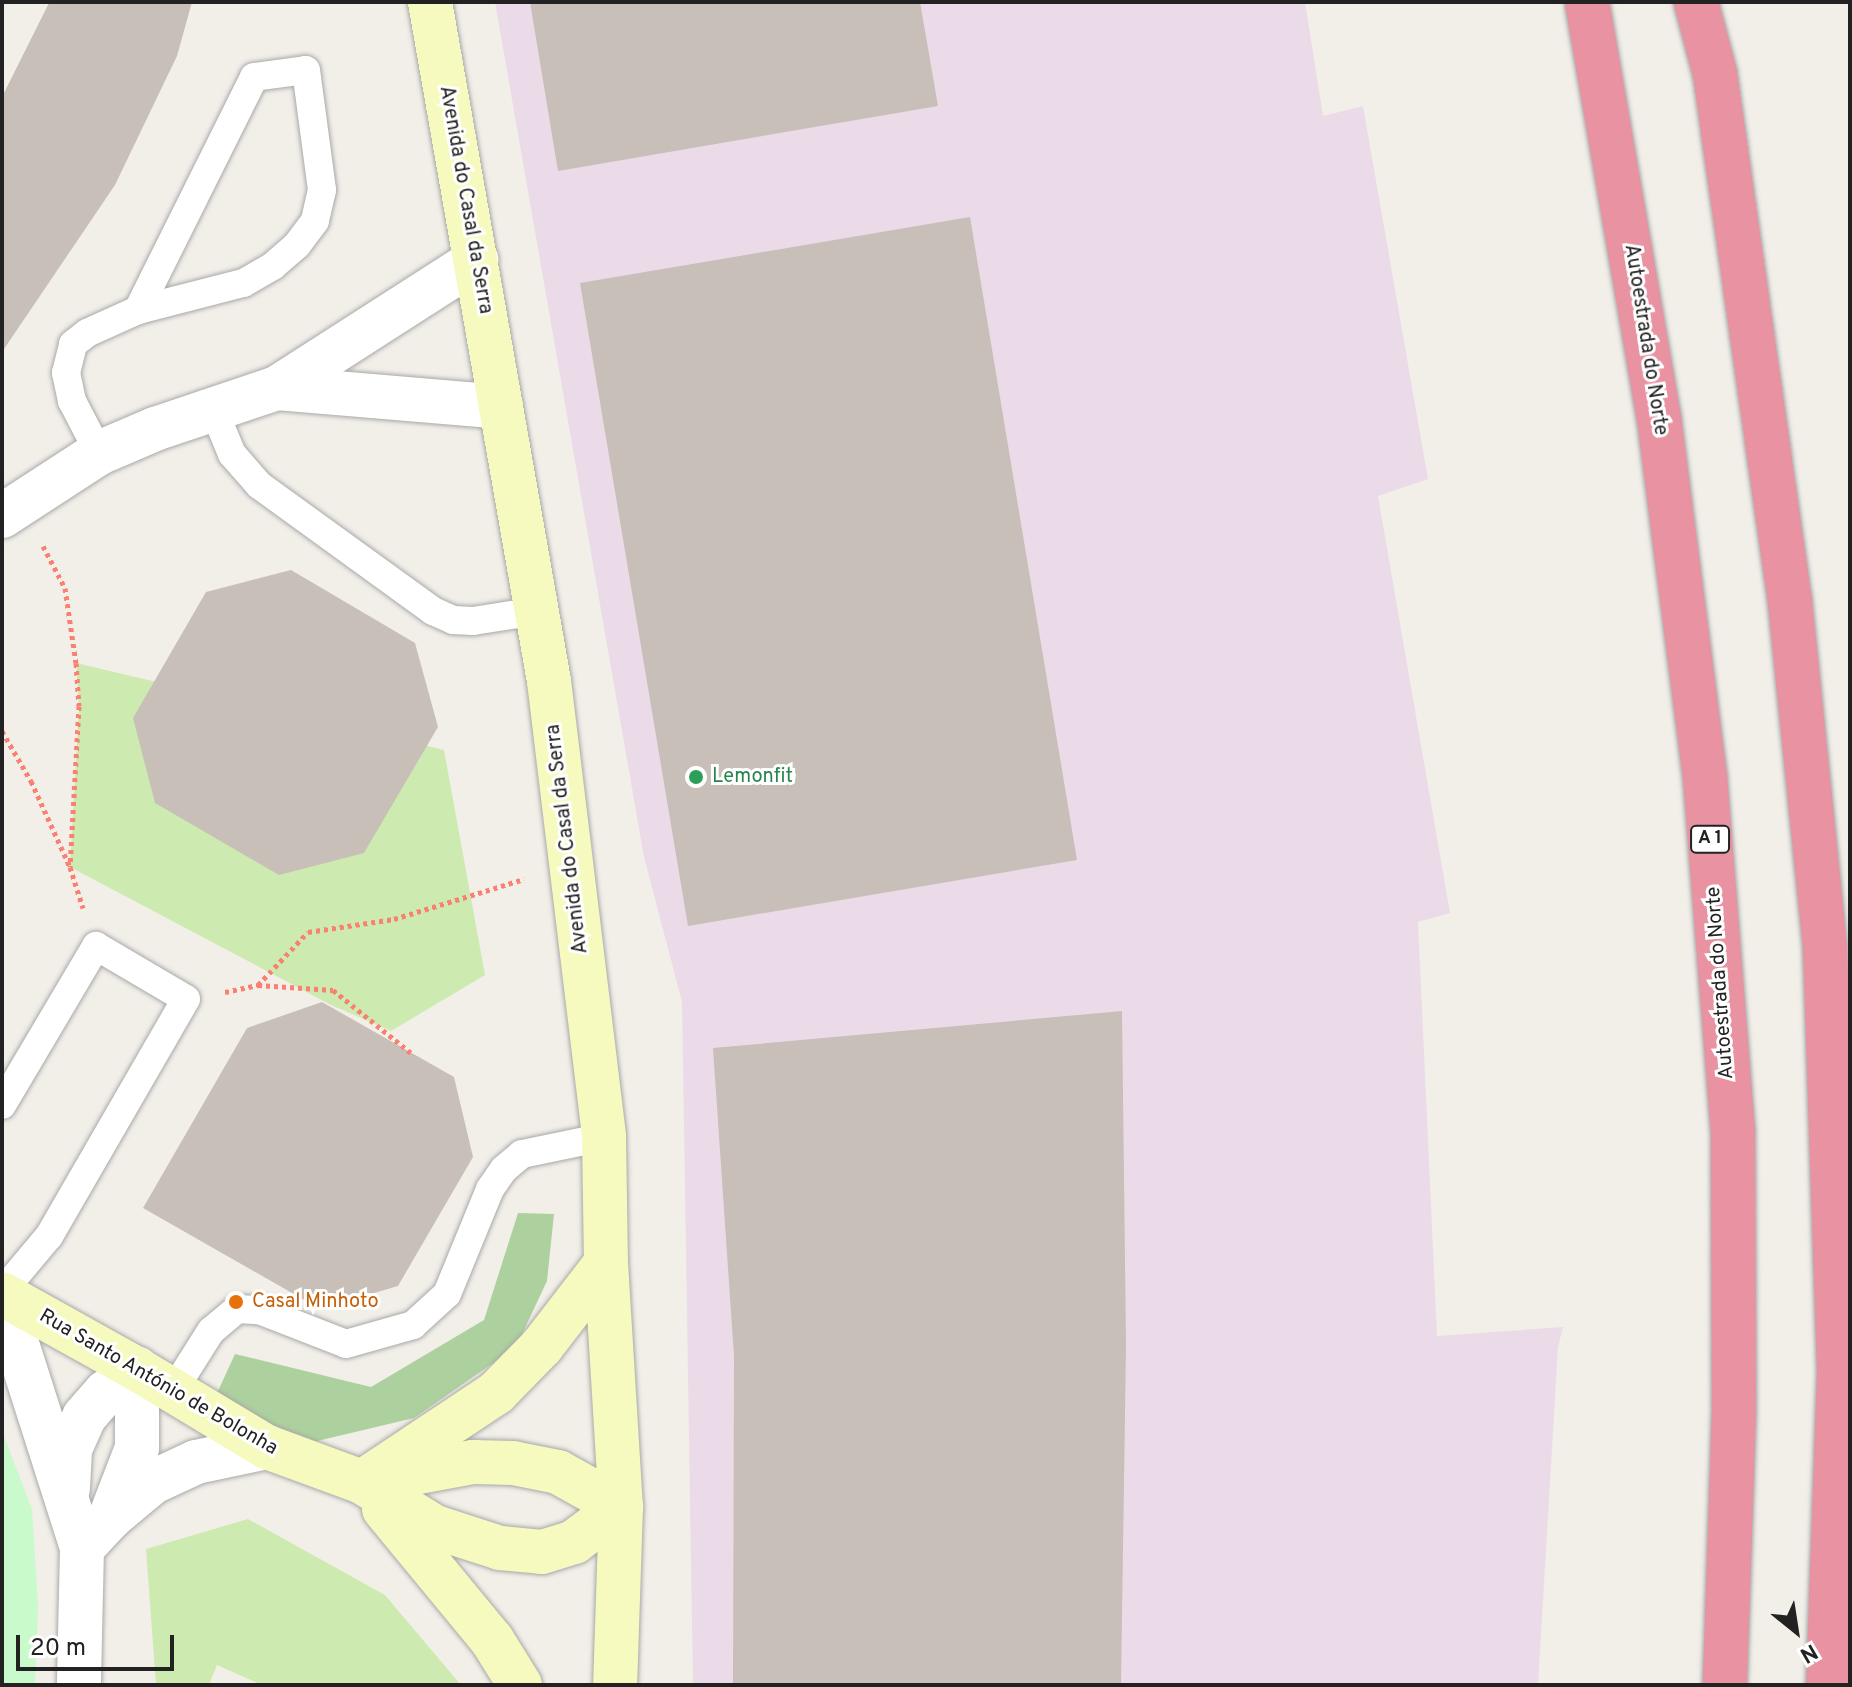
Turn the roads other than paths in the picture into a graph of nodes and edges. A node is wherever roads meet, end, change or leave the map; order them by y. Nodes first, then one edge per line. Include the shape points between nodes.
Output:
1 (430, 2) edge
2 (1587, 2) edge
3 (1696, 2) edge
4 (476, 260) junction
5 (138, 310) junction
6 (277, 388) junction
7 (501, 407) junction
8 (213, 408) junction
9 (99, 453) junction
10 (11, 509) edge
11 (537, 611) junction
12 (2, 1105) edge
13 (604, 1137) junction
14 (606, 1263) junction
15 (2, 1294) edge
16 (137, 1369) junction
17 (173, 1391) junction
18 (267, 1447) junction
19 (362, 1482) junction
20 (67, 1496) junction
21 (621, 1507) junction
22 (96, 1533) junction
23 (79, 1685) edge
24 (520, 1685) edge
25 (615, 1685) edge
26 (1725, 1685) edge
27 (1828, 1685) edge

1 - 4 street, Avenida do Casal da Serra
2 - 26 highway, Autoestrada do Norte / A 1 via 1659,418 1705,777 1733,1132 1734,1409
3 - 27 highway via 1715,74 1790,602 1825,947 1839,1374
4 - 6 street
4 - 7 street, Avenida do Casal da Serra
5 - 5 lane via 243,283 289,252 315,221 322,190 306,70 254,77
5 - 9 lane via 73,344 66,373 72,401
6 - 7 street
6 - 8 street
7 - 11 street, Avenida do Casal da Serra
8 - 9 street
8 - 11 lane via 232,454 259,485 433,611 473,621
9 - 10 street
11 - 13 street, Avenida do Casal da Serra
12 - 15 lane via 96,946 186,999 49,1236
13 - 14 street, Avenida do Casal da Serra
13 - 17 lane via 522,1154 504,1169 490,1189 447,1294 413,1325 346,1344 259,1310 237,1309 211,1331
14 - 19 street via 542,1346 496,1393
14 - 21 street, Avenida do Casal da Serra
15 - 16 street, Rua Santo António de Bolonha
15 - 20 street
16 - 17 street, Rua Santo António de Bolonha
16 - 20 street via 84,1417 70,1449
16 - 22 street via 137,1448
17 - 18 street, Rua Santo António de Bolonha
18 - 19 street, Rua Santo António de Bolonha
18 - 22 street via 196,1462 153,1482
19 - 21 street, Rua Santo António de Bolonha via 473,1462 513,1463 558,1472
19 - 21 street, Rua Santo António de Bolonha via 435,1527 514,1550 542,1552 574,1542
19 - 24 street via 492,1640
20 - 22 street
21 - 25 street, Avenida do Casal da Serra
22 - 23 street

